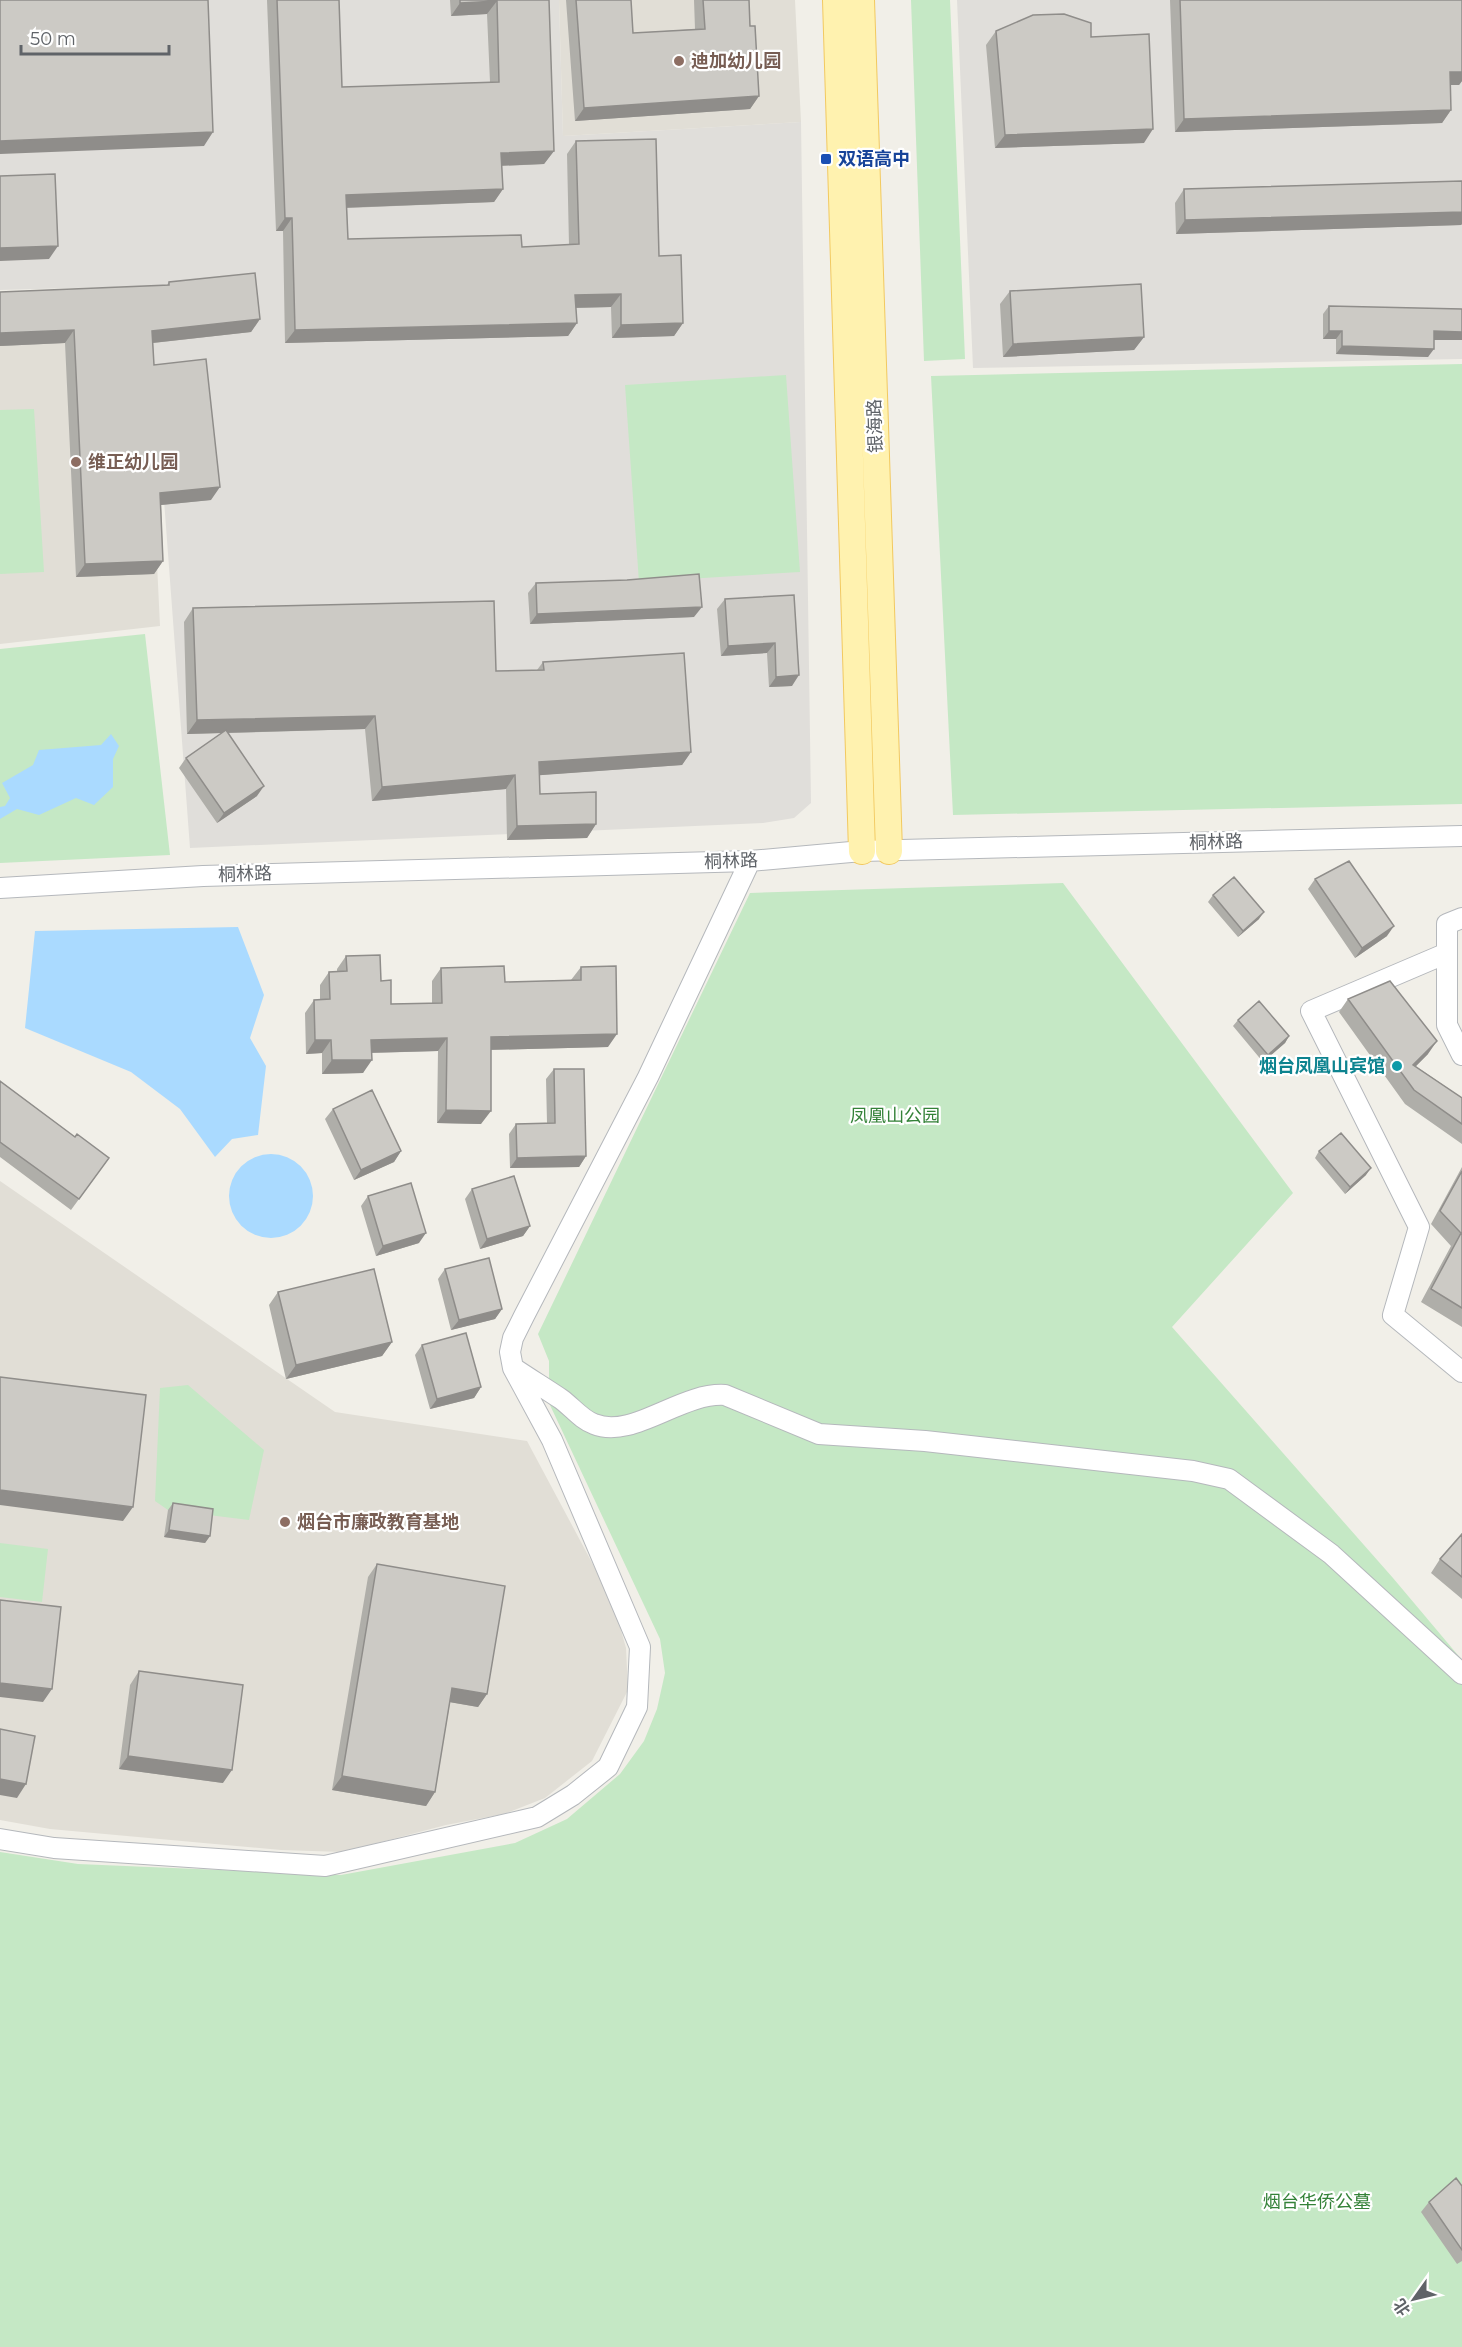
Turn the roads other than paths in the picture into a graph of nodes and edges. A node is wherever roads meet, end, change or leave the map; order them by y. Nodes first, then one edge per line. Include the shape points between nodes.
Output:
1 (836, 0) edge
2 (861, 0) edge
3 (1462, 836) edge
4 (862, 851) junction
5 (889, 851) junction
6 (750, 861) junction
7 (0, 888) edge
8 (1462, 918) edge
9 (1447, 953) junction
10 (1462, 1055) edge
11 (513, 1368) junction
12 (1462, 1372) edge
13 (1462, 1674) edge
14 (0, 1839) edge

1 - 4 main road, 银海路
2 - 5 main road, 银海路
3 - 5 street, 桐林路
4 - 5 street, 桐林路
4 - 6 street, 桐林路
6 - 7 street, 桐林路 via 203,876
6 - 11 street via 648,1077 513,1338
8 - 9 street via 1447,924
9 - 10 street via 1447,1025
9 - 12 street via 1311,1011 1419,1227 1393,1315
11 - 13 street via 592,1424 608,1428 625,1427 709,1394 725,1395 819,1434 960,1445 1193,1471 1229,1479 1331,1554
11 - 14 street via 552,1440 640,1647 638,1707 608,1767 573,1796 537,1817 325,1866 54,1848

